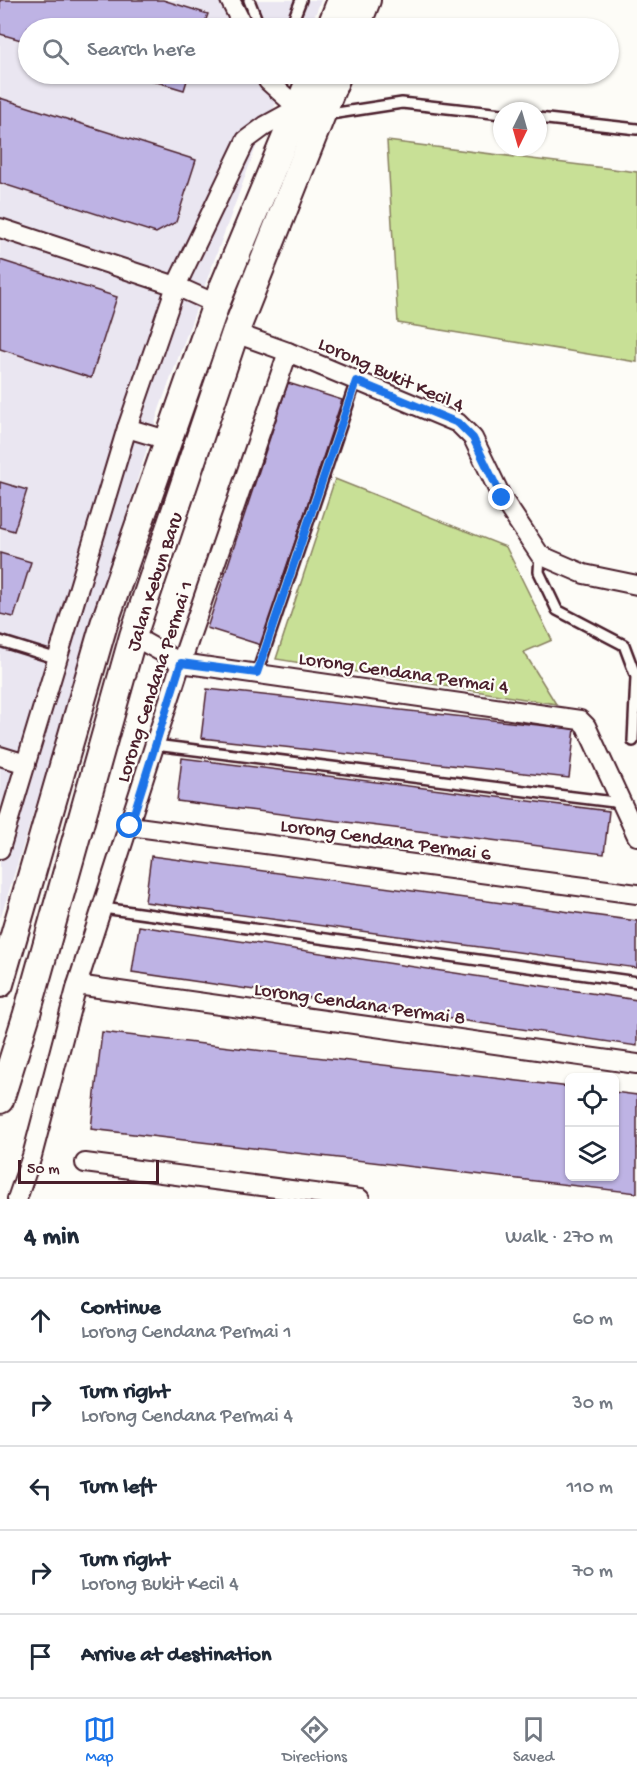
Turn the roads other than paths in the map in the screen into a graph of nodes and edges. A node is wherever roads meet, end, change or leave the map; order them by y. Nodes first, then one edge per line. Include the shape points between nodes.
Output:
1 (230, 0) edge
2 (249, 0) edge
3 (301, 0) edge
4 (341, 0) edge
5 (367, 0) edge
6 (239, 18) edge
7 (256, 18) edge
8 (294, 18) edge
9 (334, 18) edge
10 (360, 18) edge
11 (277, 84) edge
12 (311, 84) edge
13 (331, 84) edge
14 (310, 112) junction
15 (493, 113) edge
16 (547, 119) edge
17 (637, 129) edge
18 (0, 228) edge
19 (176, 286) junction
20 (216, 304) junction
21 (236, 333) junction
22 (288, 352) junction
23 (356, 381) junction
24 (127, 428) junction
25 (167, 440) junction
26 (540, 555) junction
27 (637, 585) edge
28 (134, 636) junction
29 (0, 641) edge
30 (58, 659) junction
31 (181, 663) junction
32 (257, 673) junction
33 (633, 741) dead end
34 (155, 745) junction
35 (0, 756) edge
36 (26, 764) junction
37 (622, 803) junction
38 (130, 826) junction
39 (637, 836) edge
40 (0, 849) edge
41 (637, 894) edge
42 (103, 908) junction
43 (637, 982) edge
44 (0, 984) edge
45 (77, 985) junction
46 (637, 1064) edge
47 (0, 1100) edge
48 (85, 1163) dead end
49 (17, 1199) edge
50 (360, 1199) edge

1 - 6 street
2 - 7 lane
3 - 8 lane
4 - 9 street
5 - 10 street
11 - 14 street
12 - 14 street, Jalan Kebun Baru
13 - 14 street, Jalan Kebun Baru
14 - 15 lane via 402,103
14 - 19 street via 265,126 246,140
14 - 20 street, Jalan Kebun Baru
14 - 21 street, Jalan Kebun Baru
16 - 17 lane
18 - 19 street
19 - 20 street
19 - 24 street
20 - 25 street, Jalan Kebun Baru
21 - 22 street, Lorong Bukit Kecil 4
21 - 28 street, Jalan Kebun Baru
22 - 23 street, Lorong Bukit Kecil 4
22 - 31 street, Lorong Cendana Permai 1
23 - 26 street, Lorong Bukit Kecil 4 via 458,423 473,438 502,498
23 - 32 lane
24 - 25 street
24 - 30 street
25 - 44 street, Jalan Kebun Baru via 104,624
26 - 27 street via 585,574
26 - 33 lane via 539,572 557,610 624,645 636,677
28 - 31 street, Lorong Cendana Permai 4
28 - 47 street, Jalan Kebun Baru
29 - 30 lane
30 - 36 street
31 - 32 street, Lorong Cendana Permai 4
31 - 34 street, Lorong Cendana Permai 1
32 - 37 street, Lorong Cendana Permai 4 via 580,720
34 - 37 lane
34 - 38 street, Lorong Cendana Permai 1
35 - 36 street
36 - 40 street
37 - 39 street
38 - 41 street, Lorong Cendana Permai 6
38 - 42 street, Lorong Cendana Permai 1
42 - 43 lane
42 - 45 street, Lorong Cendana Permai 1
45 - 46 street, Lorong Cendana Permai 8
45 - 49 street, Lorong Cendana Permai 1
48 - 50 street

